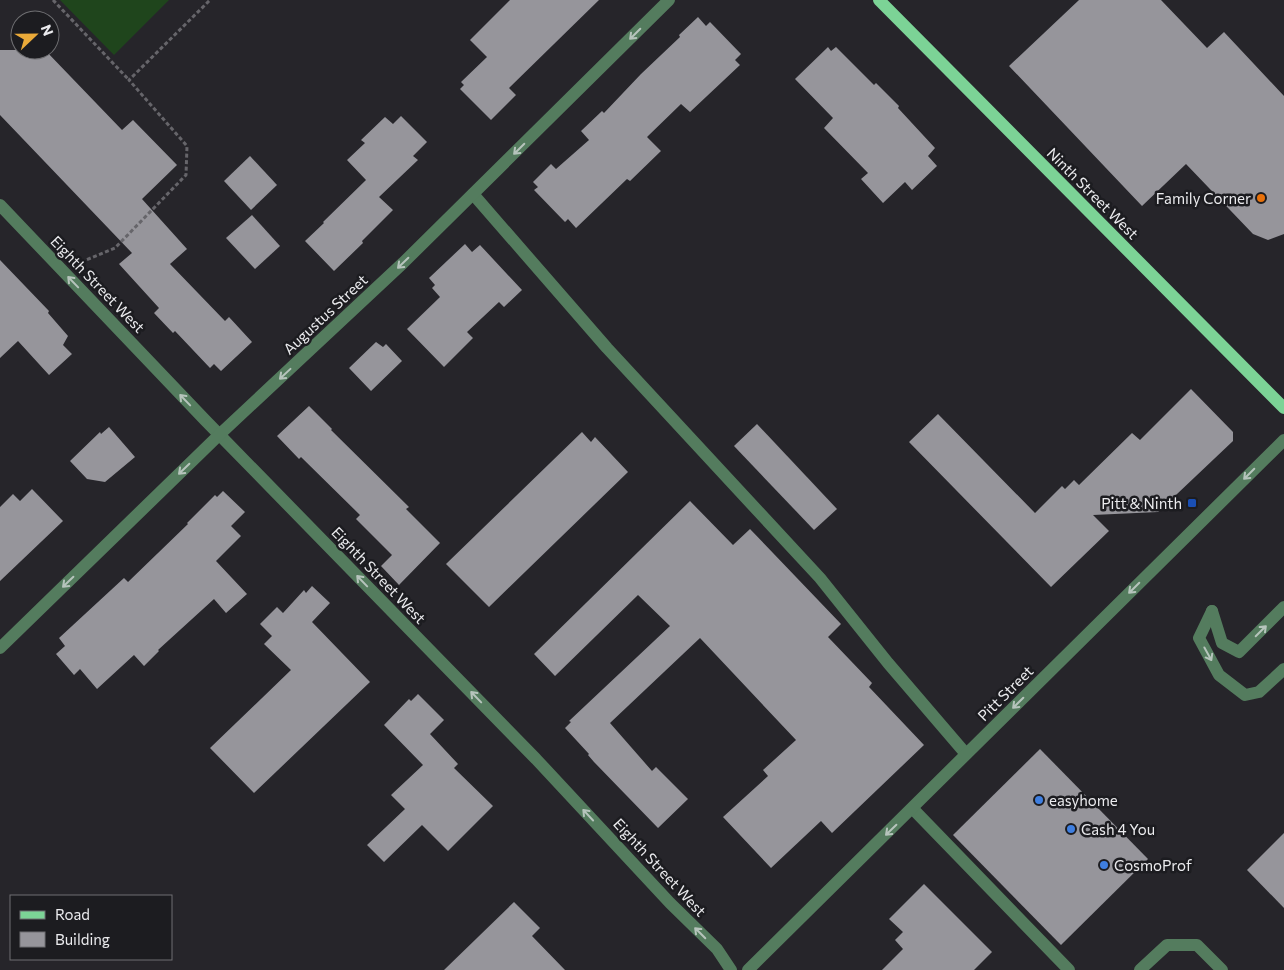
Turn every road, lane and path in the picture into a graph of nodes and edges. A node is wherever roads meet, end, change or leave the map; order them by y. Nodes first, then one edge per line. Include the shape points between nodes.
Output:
1 (52, 0) edge
2 (210, 0) edge
3 (669, 0) edge
4 (879, 0) edge
5 (129, 80) junction
6 (473, 194) junction
7 (0, 205) edge
8 (68, 276) junction
9 (1284, 408) edge
10 (219, 435) junction
11 (1284, 440) edge
12 (1284, 607) edge
13 (0, 648) edge
14 (1284, 669) edge
15 (966, 754) junction
16 (913, 809) junction
17 (731, 970) edge
18 (748, 970) edge
19 (1069, 970) edge
20 (1140, 970) edge
21 (1222, 970) edge

1 - 5 path
2 - 5 path
3 -> 6 street, Augustus Street
4 - 9 main road, Ninth Street West
5 - 8 path via 187,146 186,175 116,248 78,264
6 -> 10 street, Augustus Street
6 - 15 street via 607,348 820,578
7 - 8 street, Eighth Street West
10 -> 8 street, Eighth Street West
10 -> 13 street, Augustus Street
17 -> 10 street, Eighth Street West via 717,949 536,759
11 -> 15 street, Pitt Street
12 - 14 street via 1239,652 1222,643 1212,611 1199,638 1220,674 1245,695 1259,692
15 - 16 street, Pitt Street
16 -> 18 street, Pitt Street
16 - 19 street
20 - 21 street via 1167,945 1197,945

